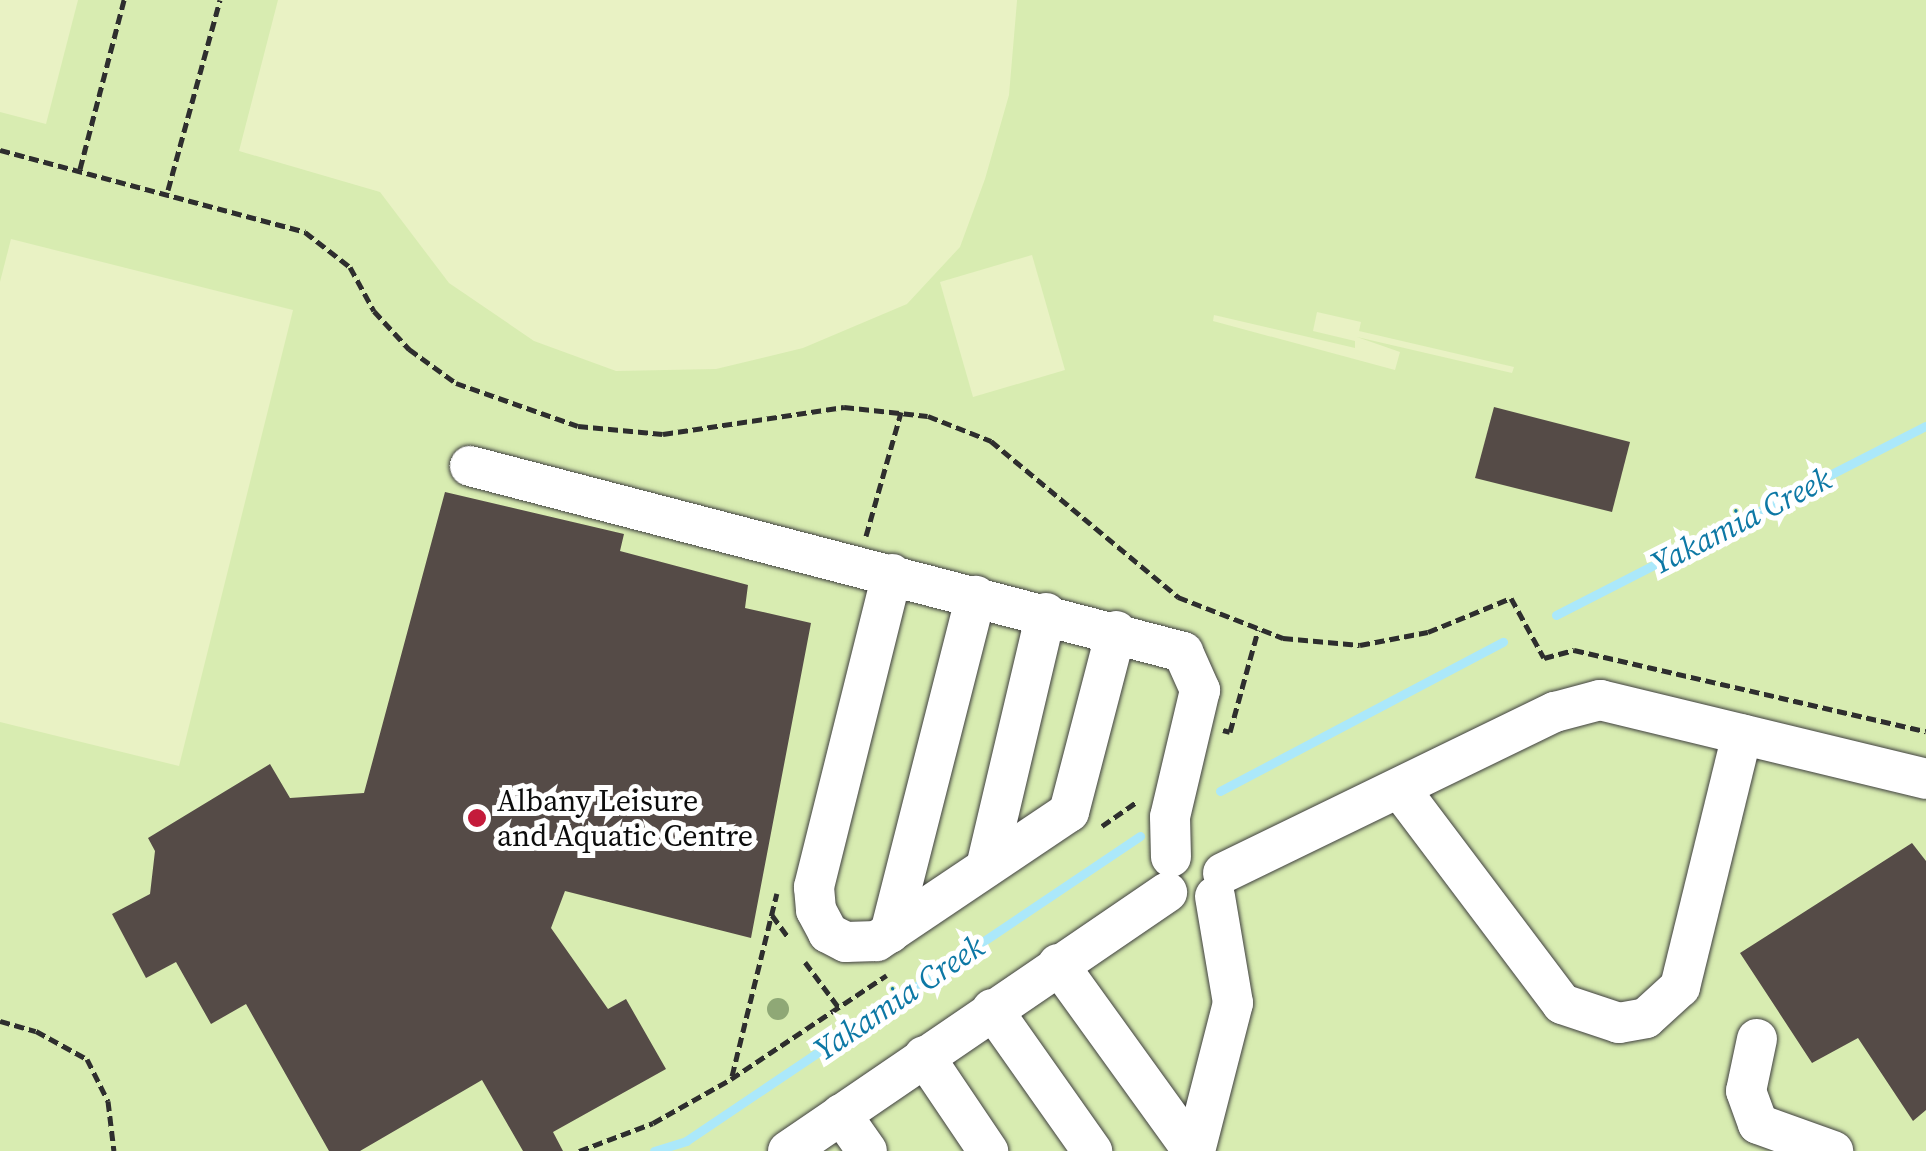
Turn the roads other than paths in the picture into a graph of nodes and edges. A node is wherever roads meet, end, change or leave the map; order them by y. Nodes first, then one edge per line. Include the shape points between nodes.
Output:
1 (470, 466) dead end
2 (875, 570) junction
3 (976, 596) junction
4 (1046, 614) junction
5 (1116, 631) junction
6 (1742, 734) junction
7 (1926, 780) edge
8 (1400, 789) junction
9 (986, 868) junction
10 (1197, 874) junction
11 (890, 933) junction
12 (1058, 964) junction
13 (992, 1010) junction
14 (1757, 1039) dead end
15 (924, 1056) junction
16 (842, 1114) junction
17 (788, 1151) edge
18 (868, 1151) edge
19 (988, 1151) edge
20 (1092, 1151) edge
21 (1194, 1151) edge
22 (1833, 1151) edge

1 - 2 street
2 - 3 street
2 - 11 street via 814,887 828,933 861,944
3 - 4 street
3 - 11 street
4 - 5 street
4 - 9 street
5 - 9 street via 1069,812
5 - 10 street via 1183,652 1196,669 1200,690 1170,817
6 - 7 street
6 - 8 street via 1600,700 1555,712
6 - 8 street via 1680,987 1646,1018 1619,1023 1562,1004
8 - 10 street
9 - 11 street
10 - 12 street
10 - 21 street via 1233,1003
12 - 13 street
12 - 21 street
13 - 15 street
13 - 20 street
14 - 22 street via 1746,1090 1758,1124
15 - 16 street
15 - 19 street
16 - 17 street
16 - 18 street

